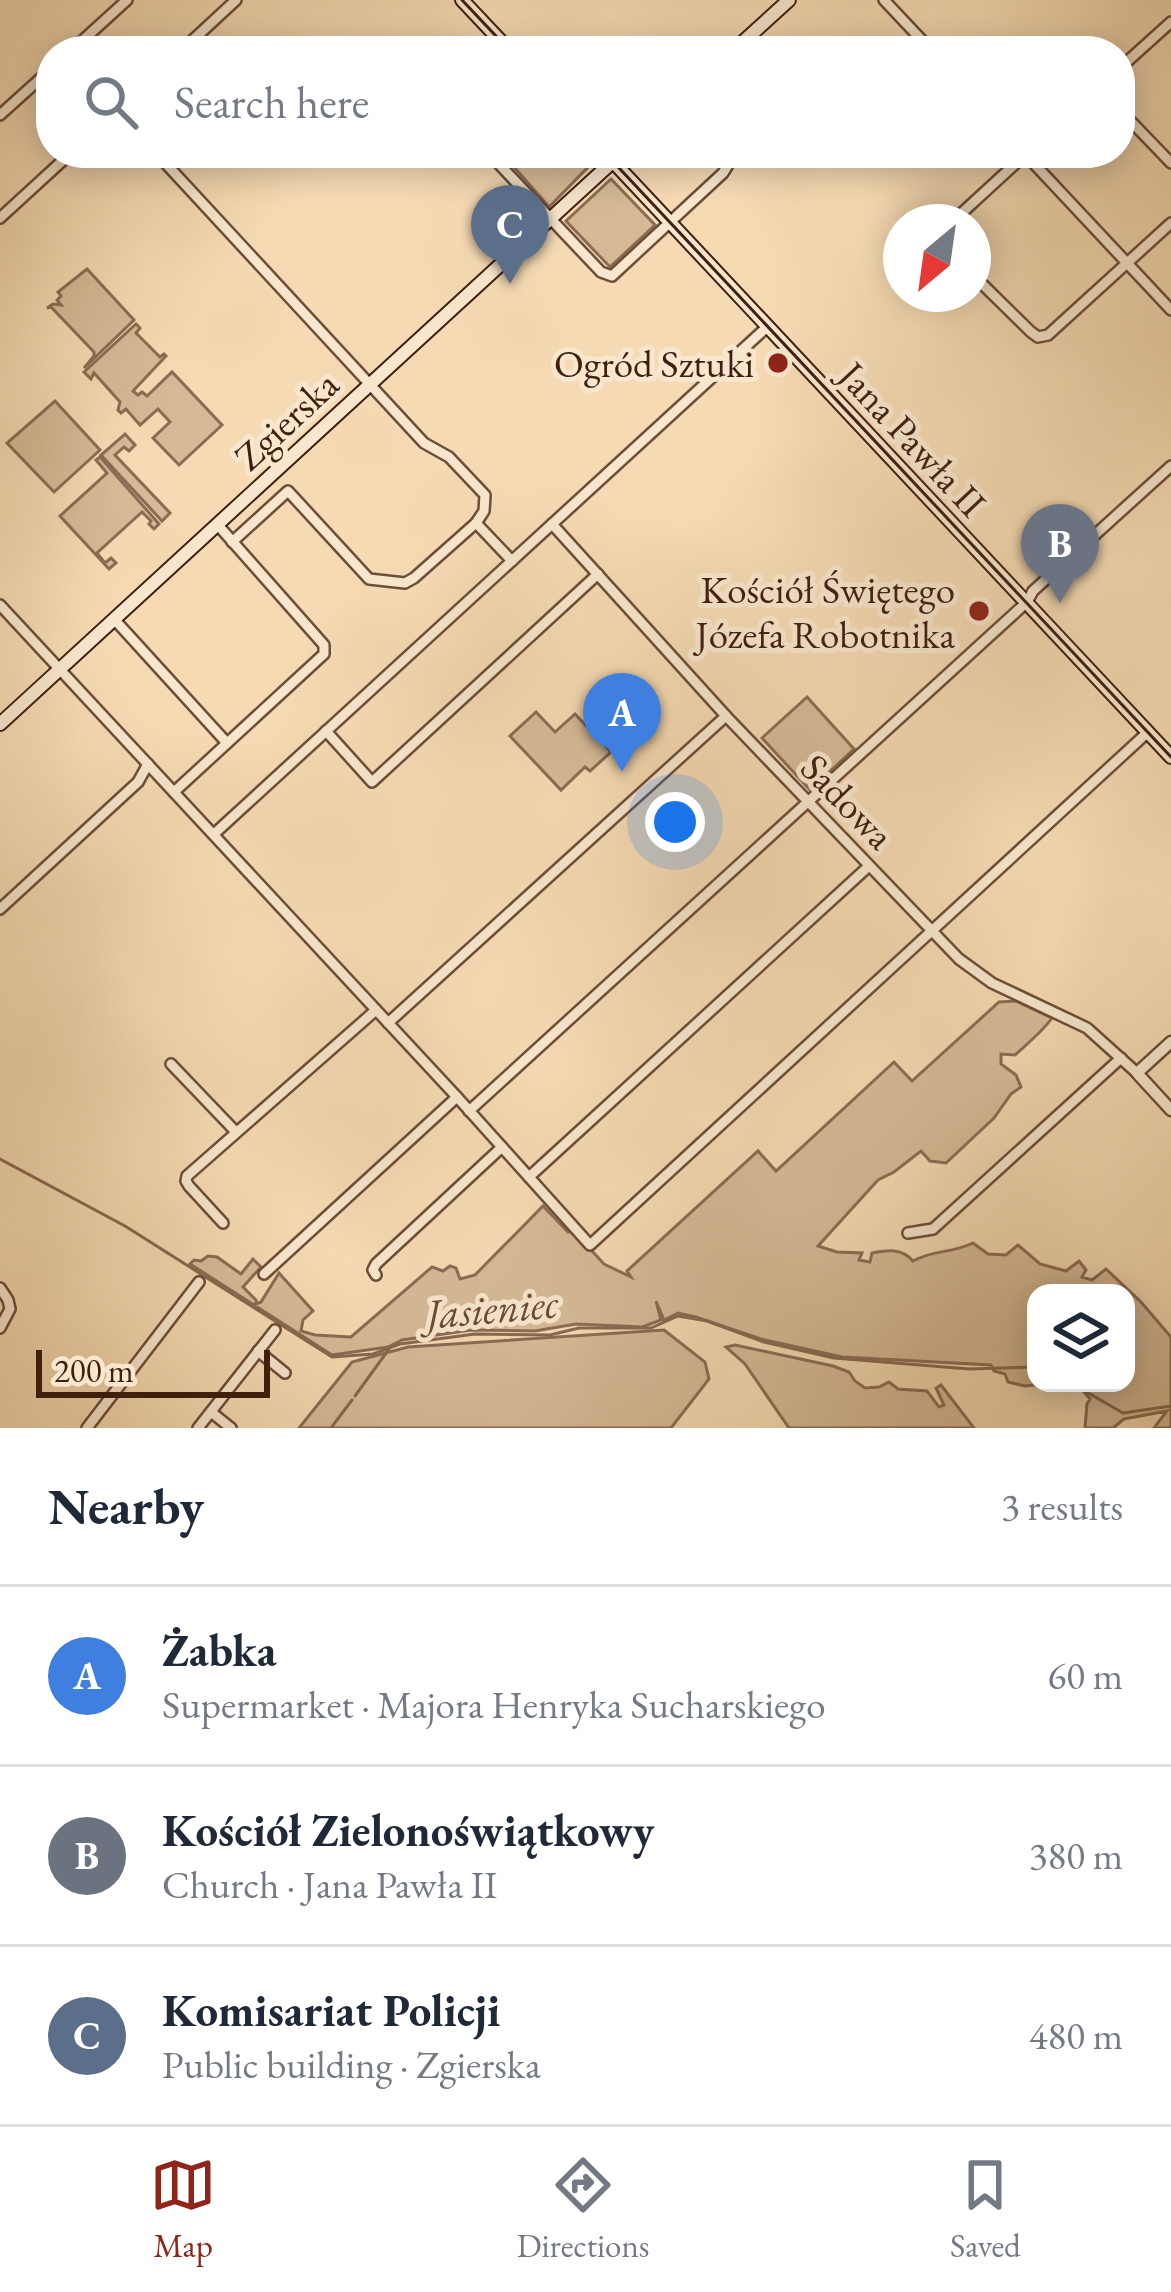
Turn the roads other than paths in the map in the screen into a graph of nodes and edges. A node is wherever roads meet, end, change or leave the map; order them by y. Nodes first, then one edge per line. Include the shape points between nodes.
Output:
1 (127, 0) edge
2 (236, 0) edge
3 (462, 0) edge
4 (789, 0) edge
5 (884, 0) edge
6 (1168, 29) edge
7 (87, 36) edge
8 (197, 36) edge
9 (496, 36) edge
10 (749, 36) edge
11 (918, 36) edge
12 (1135, 56) edge
13 (36, 83) edge
14 (0, 115) edge
15 (1135, 126) edge
16 (1171, 164) edge
17 (54, 168) edge
18 (170, 168) edge
19 (503, 168) edge
20 (601, 168) edge
21 (623, 168) edge
22 (727, 168) edge
23 (1010, 168) edge
24 (1038, 168) edge
25 (971, 204) edge
26 (2, 214) edge
27 (550, 218) junction
28 (1171, 223) edge
29 (670, 224) junction
30 (1126, 265) junction
31 (991, 291) edge
32 (1171, 310) edge
33 (766, 327) junction
34 (370, 384) junction
35 (1171, 466) edge
36 (476, 523) junction
37 (217, 524) junction
38 (553, 524) junction
39 (232, 542) junction
40 (512, 561) junction
41 (598, 574) junction
42 (1027, 602) junction
43 (0, 604) edge
44 (114, 619) junction
45 (60, 669) junction
46 (726, 716) junction
47 (0, 724) edge
48 (326, 731) junction
49 (1148, 732) junction
50 (227, 743) junction
51 (1171, 757) edge
52 (148, 764) junction
53 (174, 792) junction
54 (807, 801) junction
55 (214, 834) junction
56 (869, 866) junction
57 (0, 909) edge
58 (931, 931) junction
59 (376, 1010) junction
60 (388, 1023) junction
61 (1171, 1042) edge
62 (1121, 1058) junction
63 (171, 1064) dead end
64 (1137, 1073) junction
65 (457, 1097) junction
66 (1171, 1110) edge
67 (470, 1111) junction
68 (236, 1132) junction
69 (502, 1148) junction
70 (530, 1178) junction
71 (223, 1222) dead end
72 (908, 1233) dead end
73 (264, 1274) dead end
74 (376, 1275) dead end
75 (200, 1282) dead end
76 (0, 1288) edge
77 (0, 1328) edge
78 (275, 1330) dead end
79 (258, 1351) junction
80 (285, 1373) dead end
81 (211, 1412) junction
82 (87, 1428) edge
83 (198, 1428) edge
84 (231, 1428) edge

1 - 7 street
2 - 8 street
3 - 9 main road
4 - 10 main road
5 - 11 street
6 - 12 street
13 - 14 street
15 - 16 street
17 - 26 street
18 - 34 street
19 - 27 street
20 - 27 main road, Zgierska
21 - 29 main road, Jana Pawła II
22 - 29 street
23 - 25 street
24 - 30 street
27 - 29 street via 609,276
27 - 34 main road, Zgierska
28 - 30 street
29 - 33 main road, Jana Pawła II
30 - 31 street via 1038,337
30 - 32 street
33 - 38 street
33 - 42 main road, Jana Pawła II
34 - 36 street via 485,495
34 - 37 main road, Zgierska
35 - 42 street
36 - 39 street via 405,583 369,579 288,491
36 - 40 street
37 - 39 street
37 - 44 main road, Zgierska
38 - 40 street
38 - 41 street, Sadowa
39 - 50 street via 325,650
40 - 48 street
41 - 46 street, Sadowa
41 - 48 street via 372,782
42 - 49 main road, Jana Pawła II
42 - 54 street
43 - 45 street
44 - 45 main road, Zgierska
44 - 50 street
45 - 47 main road, Zgierska
45 - 52 street
46 - 54 street, Sadowa
46 - 60 street
48 - 55 street
49 - 51 main road, Jana Pawła II
49 - 58 street
50 - 53 street
52 - 53 street
52 - 57 street
53 - 55 street
54 - 56 street, Sadowa
54 - 67 street
55 - 59 street
56 - 58 street, Sadowa
56 - 70 street
58 - 62 street, Sadowa via 982,977 1079,1023
58 - 70 street via 590,1245
59 - 60 street
59 - 68 street
60 - 65 street
61 - 64 street
62 - 64 street, Sadowa
62 - 72 street via 933,1229
63 - 68 street
64 - 66 street
65 - 67 street
65 - 73 street
67 - 69 street
68 - 71 street via 186,1181
69 - 70 street
69 - 74 street via 376,1264
75 - 82 street
76 - 77 street via 10,1309
78 - 79 street
79 - 80 street
79 - 81 street
81 - 83 street
81 - 84 street

